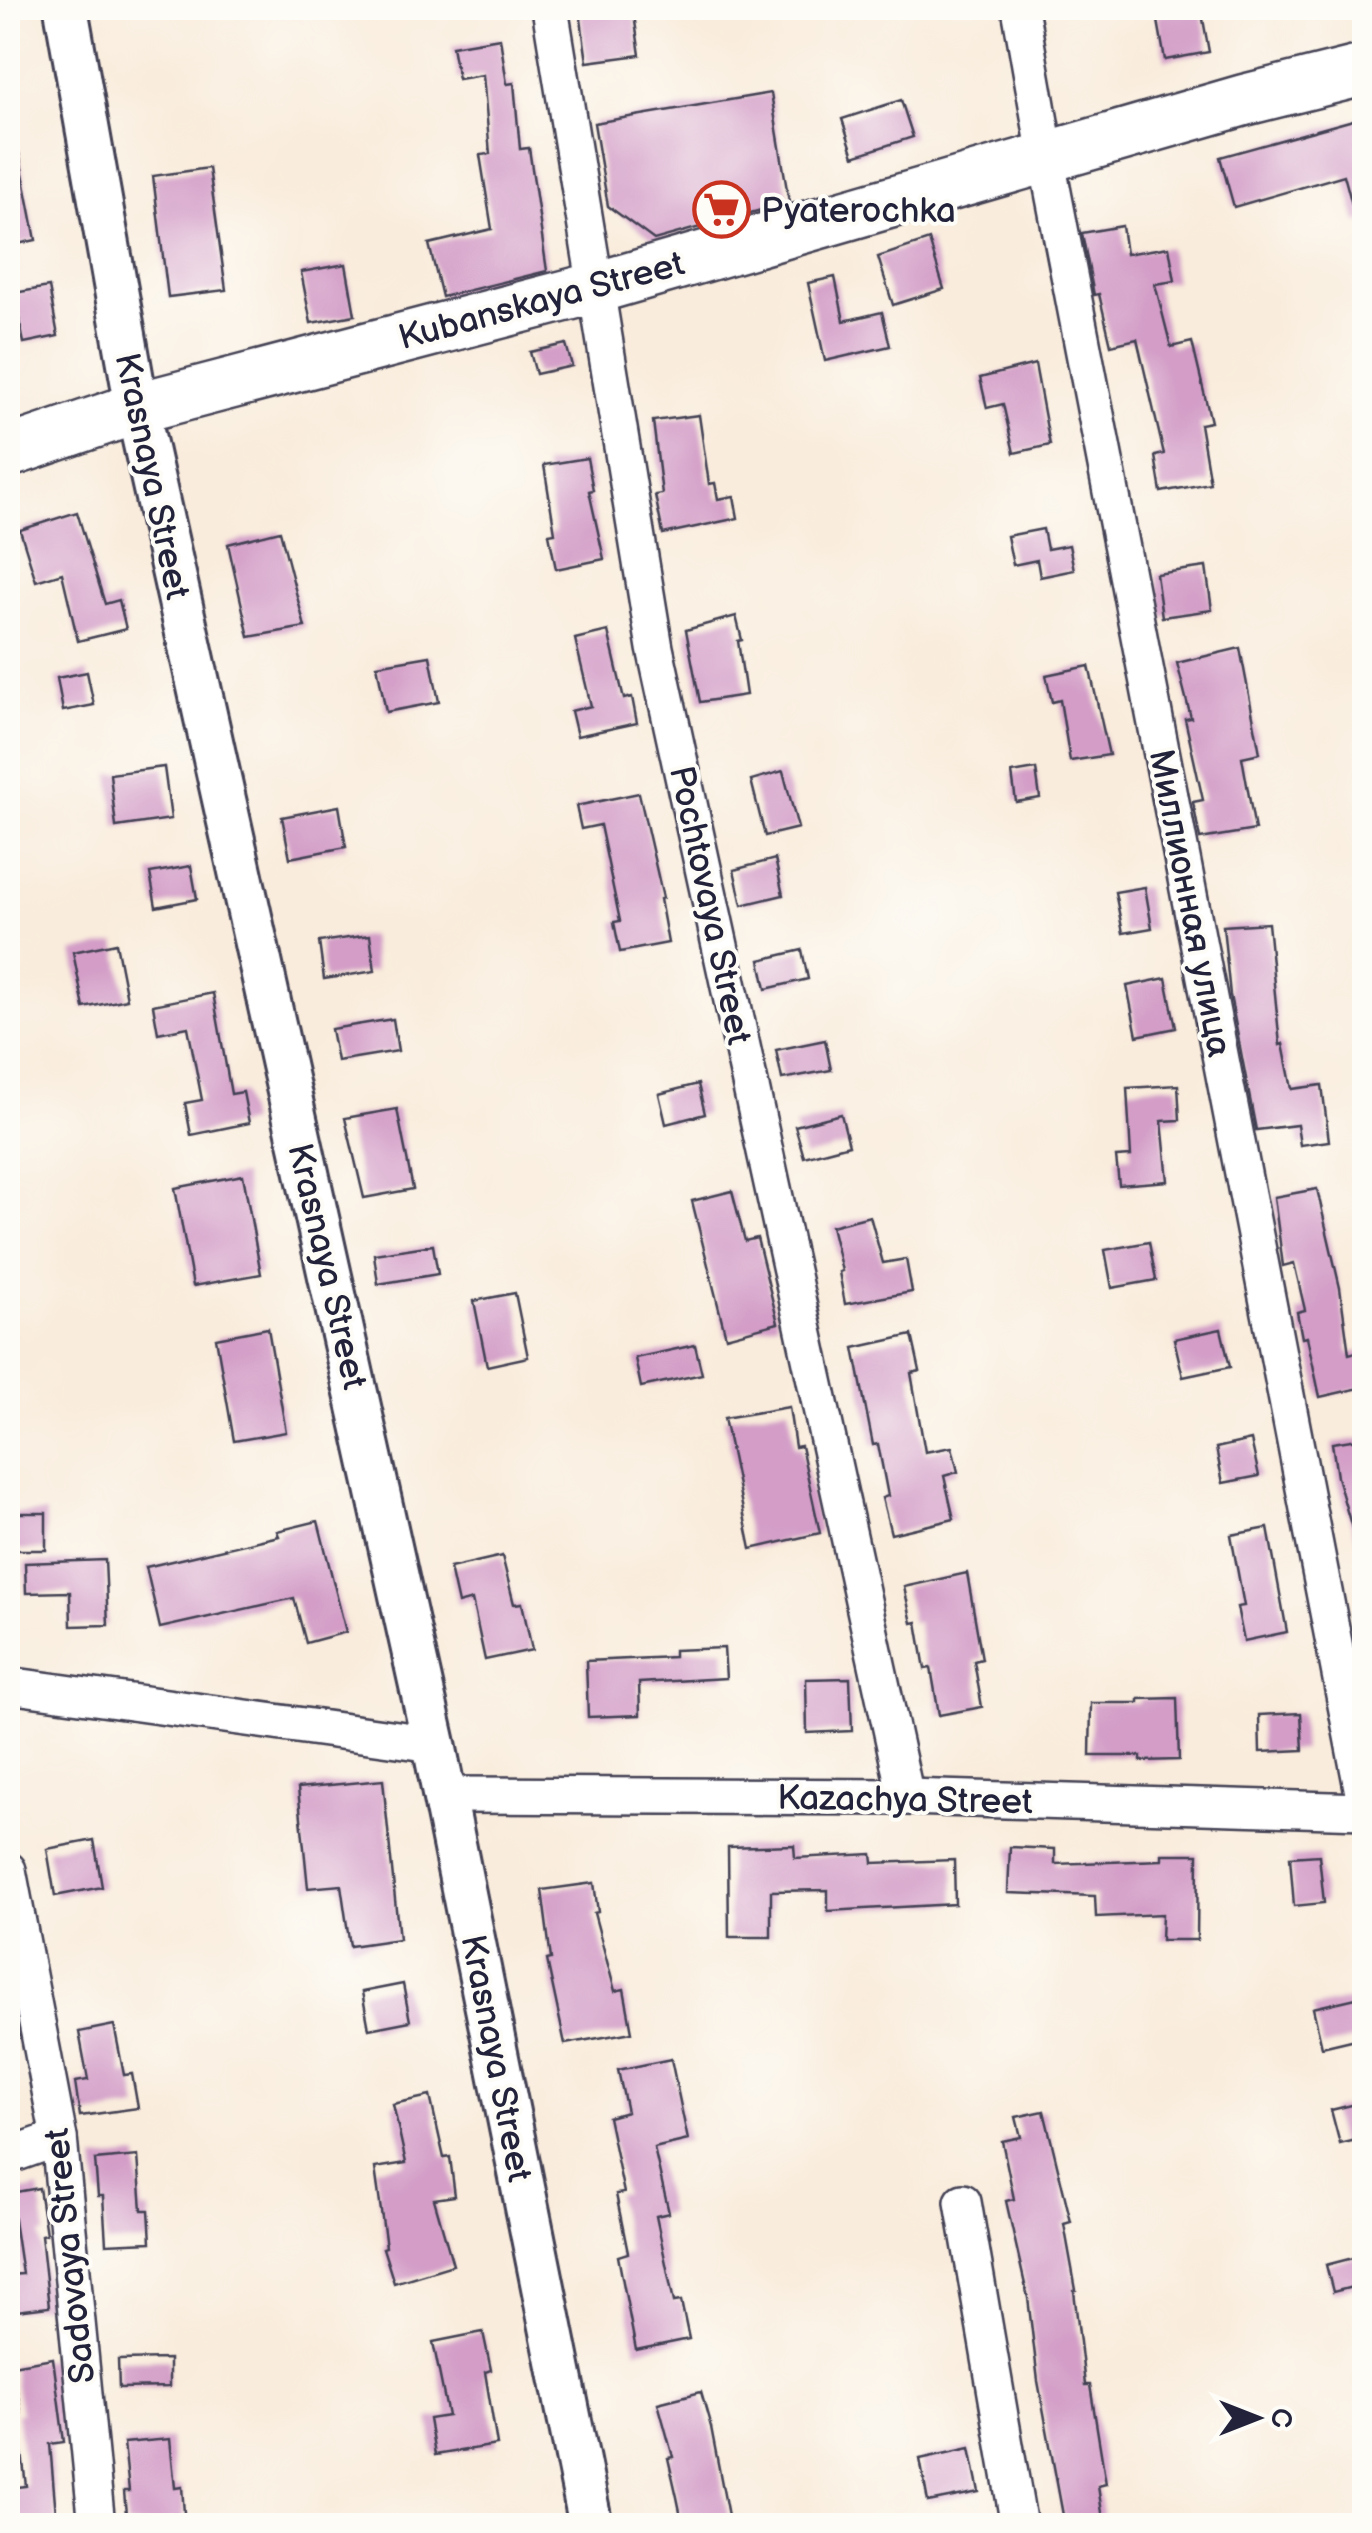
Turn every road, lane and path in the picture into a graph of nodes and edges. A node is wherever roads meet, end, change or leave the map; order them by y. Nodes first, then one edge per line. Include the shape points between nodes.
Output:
1 (66, 8) edge
2 (550, 8) edge
3 (1020, 8) edge
4 (1364, 70) edge
5 (1046, 156) junction
6 (595, 288) junction
7 (136, 408) junction
8 (8, 452) edge
9 (8, 1685) edge
10 (434, 1744) junction
11 (444, 1795) junction
12 (906, 1797) junction
13 (1364, 1798) edge
14 (1364, 1811) edge
15 (8, 1870) edge
16 (60, 2138) junction
17 (8, 2156) edge
18 (963, 2202) dead end
19 (97, 2526) edge
20 (590, 2526) edge
21 (1018, 2526) edge

1 - 7 street, Krasnaya Street
2 - 6 street, Pochtovaya Street
3 - 5 street, Миллионная улица
4 - 5 main road, Kubanskaya Street
5 - 6 main road, Kubanskaya Street
5 - 13 street, Миллионная улица
6 - 7 main road, Kubanskaya Street
6 - 12 street, Pochtovaya Street via 655,648
7 - 8 main road, Kubanskaya Street
7 - 10 street, Krasnaya Street
9 - 10 street
10 - 11 street, Krasnaya Street
11 - 12 street, Kazachya Street
11 - 20 street, Krasnaya Street
12 - 14 street, Kazachya Street
15 - 16 street, Sadovaya Street
16 - 17 street
16 - 19 street, Sadovaya Street
18 - 21 street

